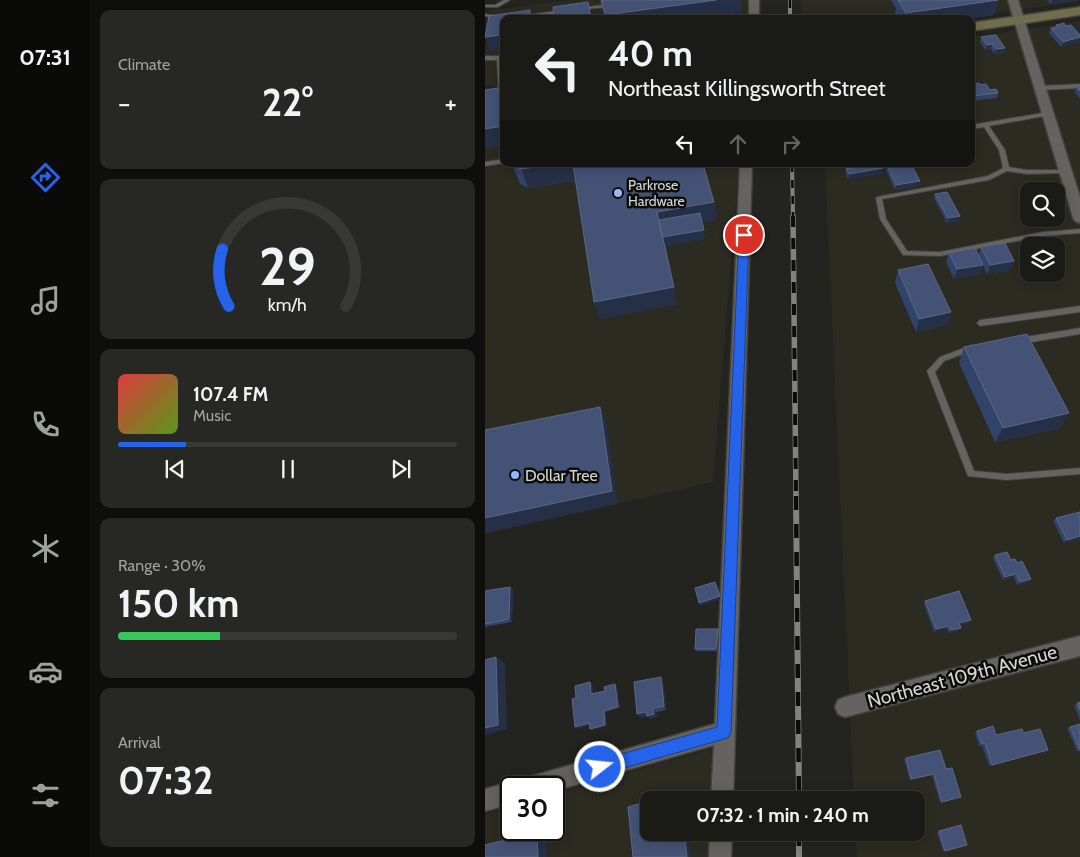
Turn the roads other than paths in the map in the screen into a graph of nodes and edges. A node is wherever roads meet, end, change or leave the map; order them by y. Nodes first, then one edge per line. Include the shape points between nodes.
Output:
1 (508, 0) edge
2 (754, 0) edge
3 (1013, 0) edge
4 (622, 4) edge
5 (485, 6) edge
6 (1080, 11) edge
7 (485, 14) edge
8 (550, 15) edge
9 (754, 15) edge
10 (500, 18) edge
11 (1019, 20) junction
12 (975, 26) edge
13 (485, 58) edge
14 (500, 67) edge
15 (1080, 86) edge
16 (1040, 88) junction
17 (500, 95) edge
18 (485, 97) edge
19 (1048, 114) junction
20 (985, 124) junction
21 (975, 126) edge
22 (500, 162) edge
23 (485, 164) edge
24 (746, 167) edge
25 (1006, 169) junction
26 (1066, 172) junction
27 (1077, 197) edge
28 (1080, 218) edge
29 (1080, 231) edge
30 (1080, 309) edge
31 (980, 323) dead end
32 (1080, 331) edge
33 (1011, 342) edge
34 (977, 346) edge
35 (1080, 471) edge
36 (1080, 646) edge
37 (845, 707) dead end
38 (724, 732) junction
39 (565, 778) edge
40 (722, 791) edge
41 (500, 795) edge
42 (485, 800) edge
43 (721, 841) edge
44 (721, 857) edge

1 - 5 lane via 496,6
2 - 9 street
3 - 11 street
4 - 8 lane
6 - 11 street
7 - 10 lane
11 - 12 street
11 - 16 street
13 - 14 lane via 499,58
15 - 16 lane
16 - 19 street
17 - 18 street
19 - 20 lane
19 - 26 street
20 - 21 lane
20 - 25 lane via 1002,150
22 - 23 lane
24 - 38 street
25 - 26 lane
25 - 29 lane via 989,178 879,198 883,218 905,253 940,254 1043,234
26 - 27 street
27 - 28 street
30 - 31 lane
32 - 33 lane
34 - 35 lane via 942,359 931,371 971,474 1007,477
36 - 37 street, Northeast 109th Avenue
38 - 39 street
38 - 40 street
41 - 42 street
43 - 44 street

